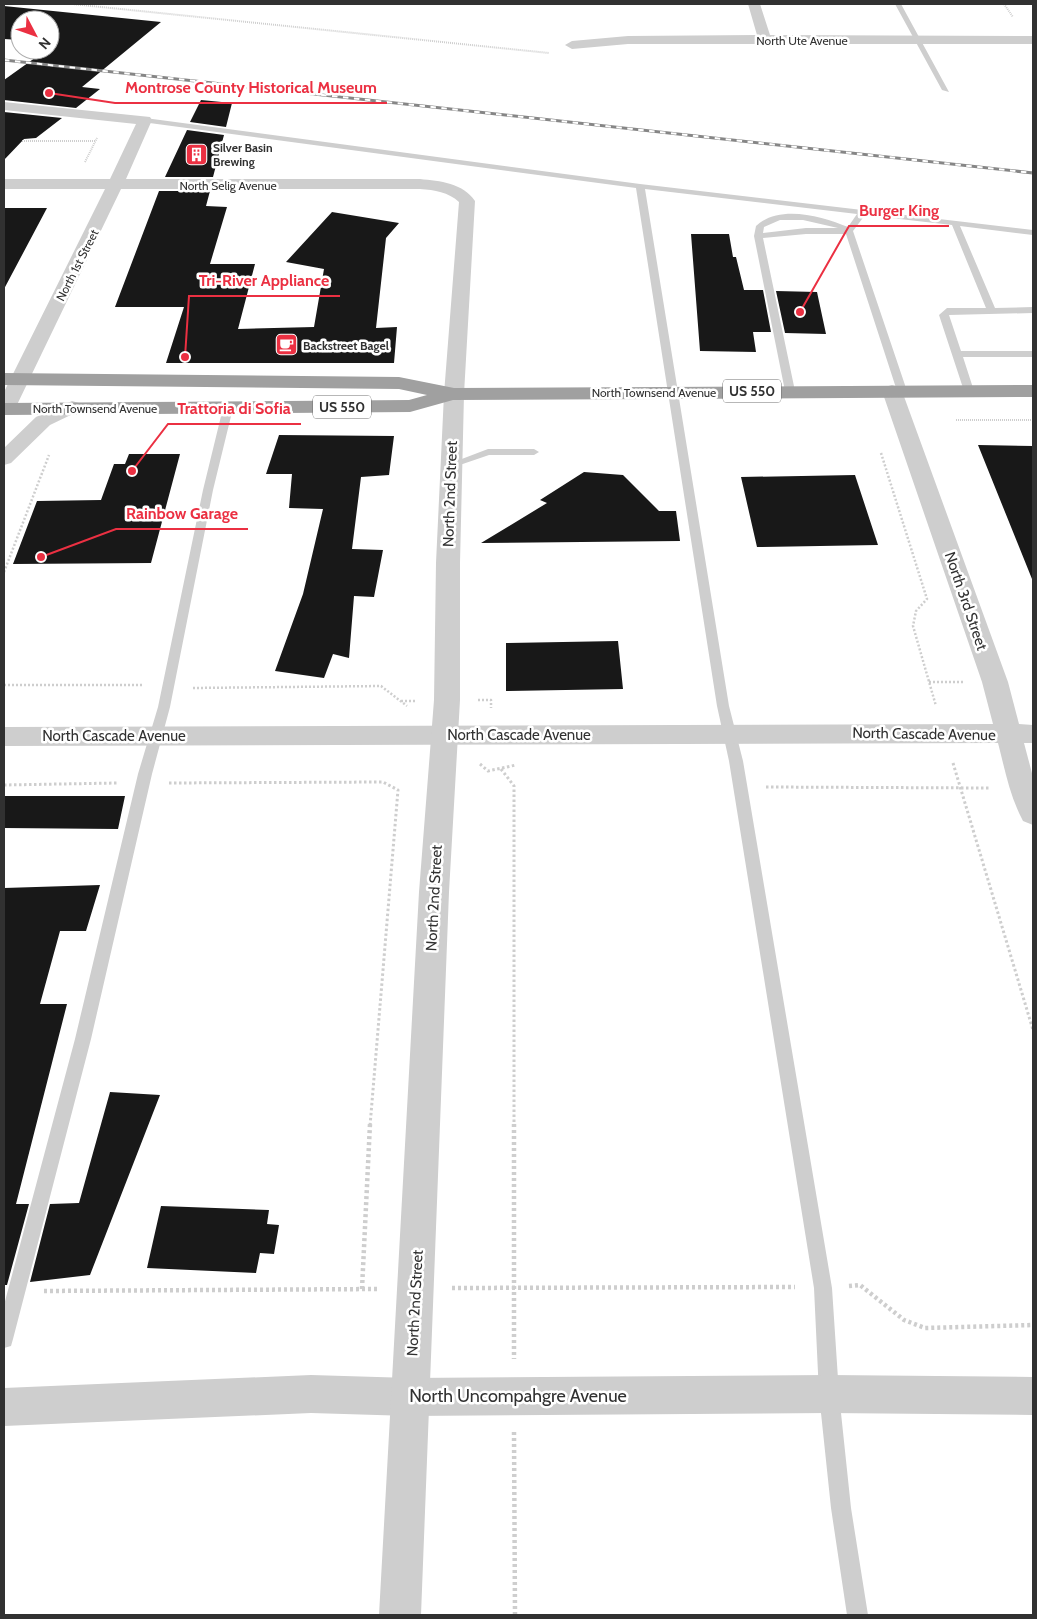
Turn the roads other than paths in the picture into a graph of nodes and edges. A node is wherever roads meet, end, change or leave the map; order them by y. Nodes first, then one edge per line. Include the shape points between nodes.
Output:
1 (754, 4) edge
2 (898, 4) edge
3 (766, 40) junction
4 (918, 40) junction
5 (1033, 40) edge
6 (572, 45) dead end
7 (946, 90) dead end
8 (4, 106) edge
9 (145, 120) junction
10 (4, 184) edge
11 (116, 185) junction
12 (640, 186) junction
13 (452, 190) joint
14 (863, 212) junction
15 (955, 223) junction
16 (849, 231) junction
17 (1033, 232) edge
18 (758, 236) junction
19 (991, 309) junction
20 (1033, 310) edge
21 (957, 354) junction
22 (1033, 354) edge
23 (12, 379) edge
24 (790, 391) junction
25 (897, 391) junction
26 (969, 391) junction
27 (1033, 391) edge
28 (672, 392) junction
29 (454, 394) junction
30 (72, 407) junction
31 (228, 408) junction
32 (4, 409) edge
33 (534, 452) dead end
34 (4, 460) edge
35 (450, 465) junction
36 (729, 733) junction
37 (1021, 734) edge
38 (444, 735) junction
39 (157, 736) junction
40 (4, 737) edge
41 (1033, 814) edge
42 (4, 1339) edge
43 (829, 1394) junction
44 (1033, 1396) edge
45 (410, 1397) junction
46 (4, 1407) edge
47 (400, 1615) edge
48 (858, 1615) edge

1 - 3 street
2 - 4 lane
3 - 4 street, North Ute Avenue
3 - 6 street, North Ute Avenue via 628,40
4 - 5 street, North Ute Avenue
4 - 7 lane
8 - 9 street
9 - 11 street, North 1st Street
9 - 12 lane
10 - 11 street, North Selig Avenue
11 - 13 street, North Selig Avenue via 420,184
11 - 23 street, North 1st Street
12 - 14 lane
12 - 28 lane
13 - 29 street, North 2nd Street via 468,201
14 - 15 lane
14 - 16 lane
15 - 17 lane
15 - 19 lane
16 - 18 lane
16 - 18 lane via 825,220 808,217 765,222 760,226
16 - 25 lane
18 - 24 lane
19 - 20 lane
19 - 21 lane via 946,310 944,315
21 - 22 lane
21 - 26 lane
23 - 29 highway, North Townsend Avenue / US 550 via 399,383
23 - 32 street, North 1st Street
24 - 25 highway, North Townsend Avenue / US 550
24 - 28 highway, North Townsend Avenue / US 550
25 - 26 highway, North Townsend Avenue / US 550
25 - 37 street, North 3rd Street via 991,673
26 - 27 highway, North Townsend Avenue / US 550
28 - 29 highway, North Townsend Avenue / US 550
28 - 36 lane
29 - 31 highway, North Townsend Avenue / US 550 via 410,406
29 - 35 street, North 2nd Street
30 - 31 highway, North Townsend Avenue / US 550
30 - 32 highway, North Townsend Avenue / US 550
30 - 34 street via 43,421
31 - 39 lane
33 - 35 lane via 488,452
35 - 38 street, North 2nd Street
36 - 37 street, North Cascade Avenue
36 - 38 street, North Cascade Avenue
36 - 43 lane via 823,1288
37 - 41 street, North 3rd Street via 1023,789
38 - 39 street, North Cascade Avenue
38 - 45 street, North 2nd Street
39 - 40 street, North Cascade Avenue
39 - 42 lane via 145,774 83,1039
43 - 44 street, North Uncompahgre Avenue
43 - 45 street, North Uncompahgre Avenue
43 - 48 lane via 841,1508
45 - 46 street, North Uncompahgre Avenue via 311,1394
45 - 47 street, North 2nd Street

